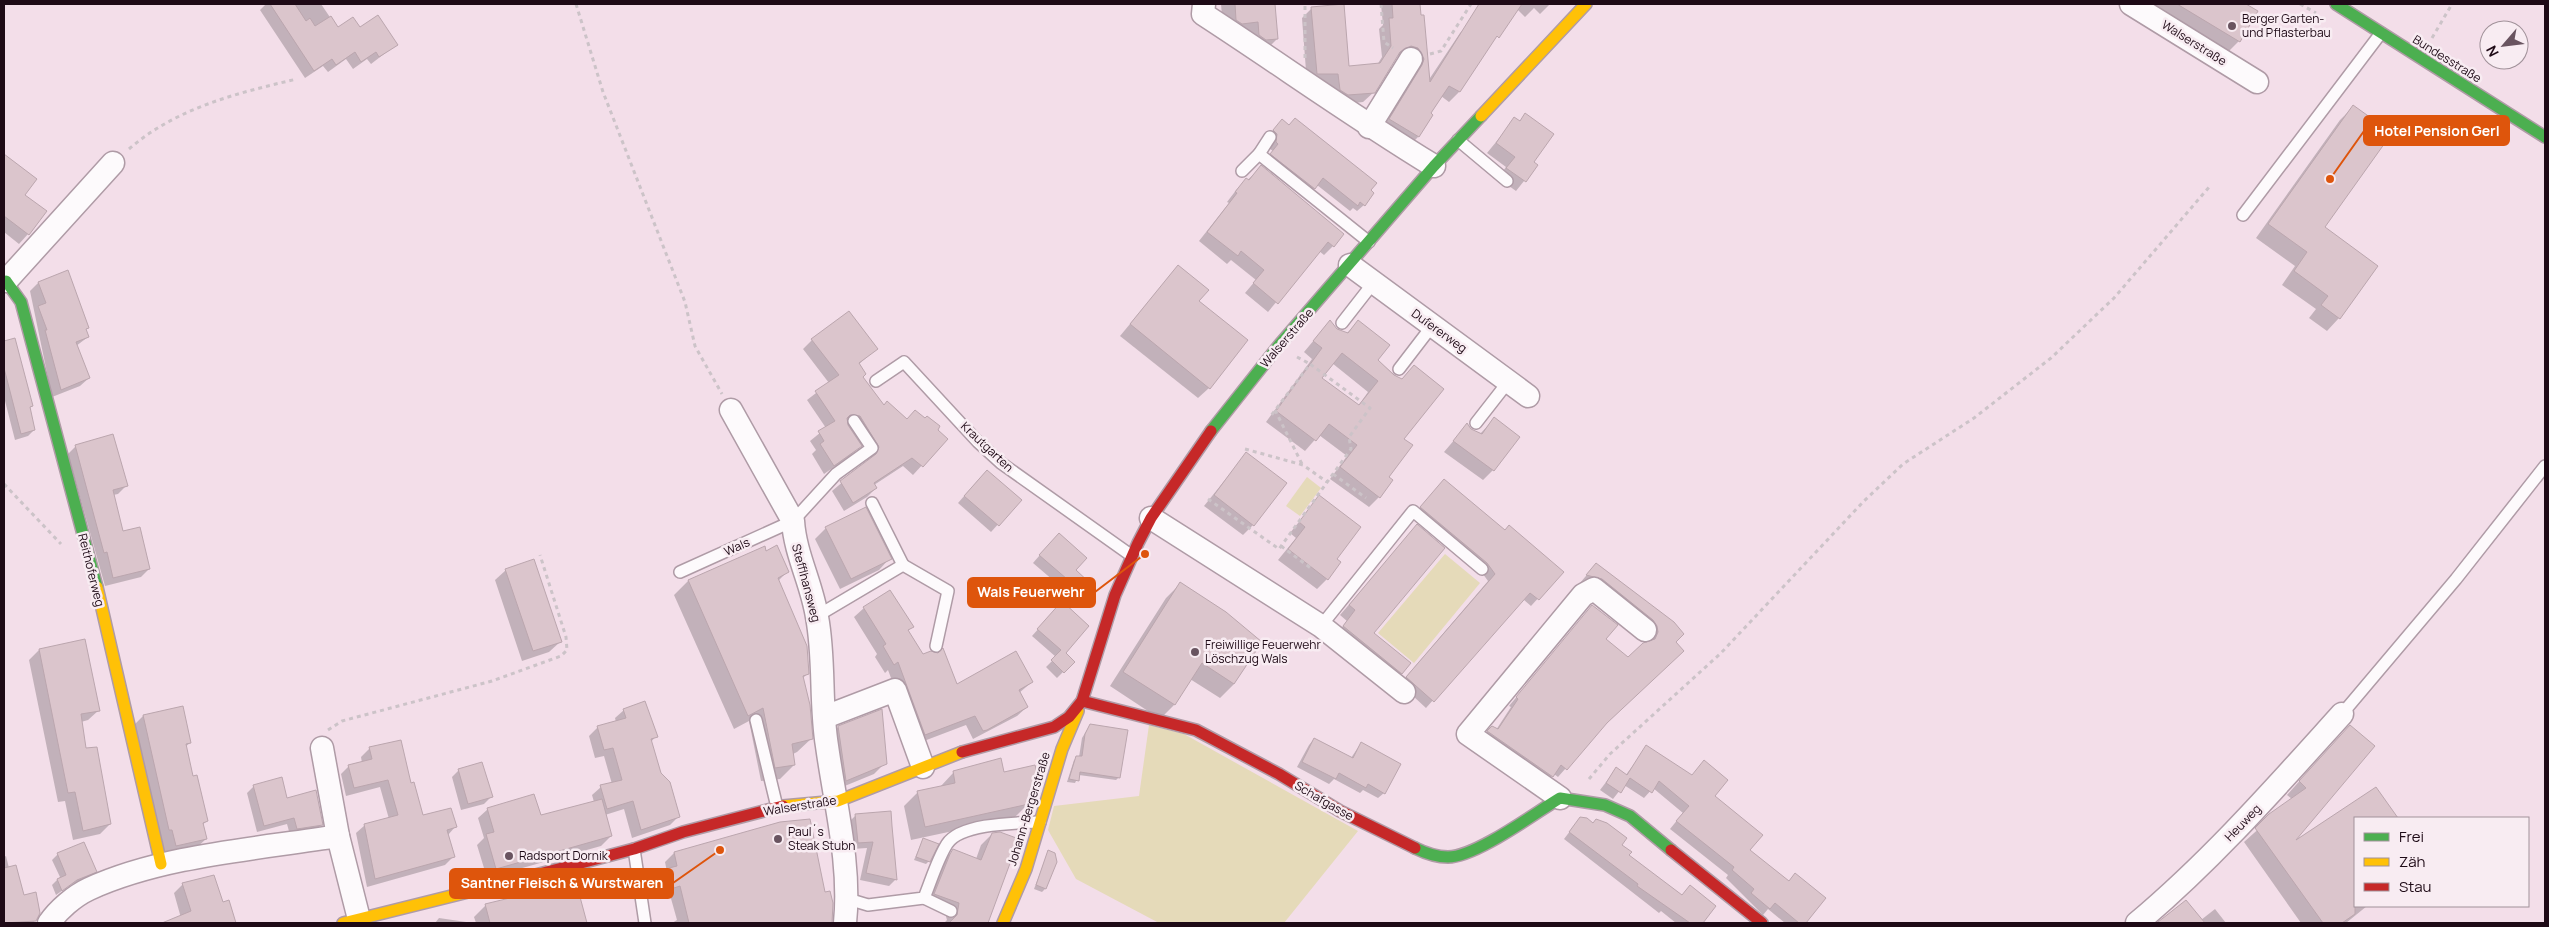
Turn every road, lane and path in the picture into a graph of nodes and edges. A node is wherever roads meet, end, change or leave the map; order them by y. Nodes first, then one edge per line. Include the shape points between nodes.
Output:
1 (576, 4) edge
2 (1204, 4) edge
3 (1305, 4) edge
4 (1381, 4) edge
5 (1471, 4) edge
6 (1586, 4) edge
7 (2131, 4) edge
8 (2336, 4) edge
9 (2452, 4) edge
10 (2444, 17) dead end
11 (2381, 33) junction
12 (1411, 59) junction
13 (297, 79) dead end
14 (1305, 81) junction
15 (2257, 82) dead end
16 (1369, 126) junction
17 (1270, 137) dead end
18 (2545, 137) edge
19 (1458, 140) junction
20 (1259, 154) junction
21 (113, 163) joint
22 (1434, 166) junction
23 (1242, 171) dead end
24 (1507, 181) dead end
25 (2210, 186) dead end
26 (2243, 215) dead end
27 (1369, 242) junction
28 (1350, 265) junction
29 (5, 282) edge
30 (1374, 282) junction
31 (1342, 323) dead end
32 (1432, 326) junction
33 (1399, 370) dead end
34 (876, 381) dead end
35 (1508, 382) junction
36 (1528, 396) dead end
37 (1275, 409) junction
38 (730, 410) joint
39 (1270, 417) dead end
40 (854, 421) dead end
41 (1476, 424) dead end
42 (1245, 449) dead end
43 (1303, 465) junction
44 (2545, 466) edge
45 (1333, 474) junction
46 (1327, 482) junction
47 (4, 484) edge
48 (1366, 498) dead end
49 (1208, 499) dead end
50 (872, 503) dead end
51 (1151, 518) junction
52 (793, 521) junction
53 (1281, 546) junction
54 (67, 551) dead end
55 (540, 555) dead end
56 (1132, 556) junction
57 (904, 565) junction
58 (1312, 569) dead end
59 (1482, 569) dead end
60 (680, 572) dead end
61 (817, 616) junction
62 (1322, 626) junction
63 (1645, 630) dead end
64 (936, 646) dead end
65 (1404, 692) dead end
66 (1082, 702) junction
67 (2342, 714) joint
68 (825, 717) junction
69 (756, 720) dead end
70 (322, 748) joint
71 (923, 767) junction
72 (1565, 799) junction
73 (838, 801) junction
74 (777, 807) junction
75 (1042, 822) junction
76 (338, 836) junction
77 (634, 849) junction
78 (161, 864) junction
79 (924, 898) junction
80 (848, 899) junction
81 (951, 911) dead end
82 (354, 922) edge
83 (49, 923) edge
84 (645, 923) edge
85 (845, 923) edge
86 (1002, 923) edge
87 (1762, 923) edge
88 (2137, 923) edge

1 - 38 path via 603,92 685,302 695,346
2 - 14 street via 1203,14
3 - 14 path
4 - 12 path via 1384,42
5 - 12 path via 1441,51
6 - 19 street, Walserstraße
7 - 15 street, Walserstraße
8 - 11 street, Bundesstraße
9 - 10 path
11 - 18 street, Bundesstraße
11 - 26 lane
12 - 16 street
13 - 21 path via 192,109 162,124
14 - 16 street
16 - 22 street
17 - 20 lane
19 - 22 street, Walserstraße
19 - 24 lane
20 - 23 lane
20 - 27 lane
21 - 29 street, Reithoferweg
22 - 27 street, Walserstraße
25 - 72 path via 2114,298 2051,358 1974,418 1903,464 1864,500 1734,640
27 - 28 street, Walserstraße
28 - 30 street, Dufererweg
28 - 51 street, Walserstraße via 1243,388
29 - 78 street, Reithoferweg via 21,302 94,579
30 - 31 lane
30 - 32 street, Dufererweg
32 - 33 lane
32 - 35 street, Dufererweg
34 - 56 lane, Krautgarten via 904,362 1001,463
35 - 36 street, Dufererweg
35 - 41 lane
37 - 39 path
37 - 43 path
37 - 45 path via 1310,364 1370,408 1348,437 1350,449
38 - 52 street, Stefflhansweg
40 - 52 lane via 872,448 836,474
42 - 43 path
43 - 46 path
44 - 67 lane via 2456,579
45 - 46 path
45 - 48 path
46 - 53 path
47 - 54 path
49 - 53 path via 1279,549
50 - 57 lane
51 - 56 street, Walserstraße
51 - 62 street
52 - 60 lane, Wals
52 - 61 street, Stefflhansweg via 794,537
53 - 58 path
55 - 70 path via 566,637 567,650 561,656 492,680 342,721 329,729
56 - 66 street, Walserstraße via 1101,634
57 - 61 lane
57 - 64 lane via 948,591
59 - 62 lane via 1413,511
61 - 68 street, Stefflhansweg
62 - 65 street
63 - 72 street via 1594,589 1583,595 1468,734
66 - 71 street, Walserstraße via 1069,717 1054,727 953,754
66 - 72 street, Schafgasse via 1196,730 1340,811 1424,853 1449,857 1473,851
66 - 75 street, Johann-Bergerstraße via 1062,748
67 - 88 street, Heuweg via 2184,884
68 - 71 street via 895,690
68 - 73 street, Stefflhansweg via 826,744
69 - 74 lane
70 - 76 street
71 - 73 street, Walserstraße
72 - 87 street via 1605,805 1630,816
73 - 74 street, Walserstraße
73 - 80 street, Stefflhansweg
74 - 77 street, Walserstraße via 683,832
75 - 79 lane via 981,827 948,842
75 - 86 street, Johann-Bergerstraße
76 - 78 street
76 - 82 street
77 - 82 street, Walserstraße
77 - 84 lane
78 - 83 street via 88,890 56,913
79 - 80 lane via 868,905
79 - 81 lane
80 - 85 street, Stefflhansweg

